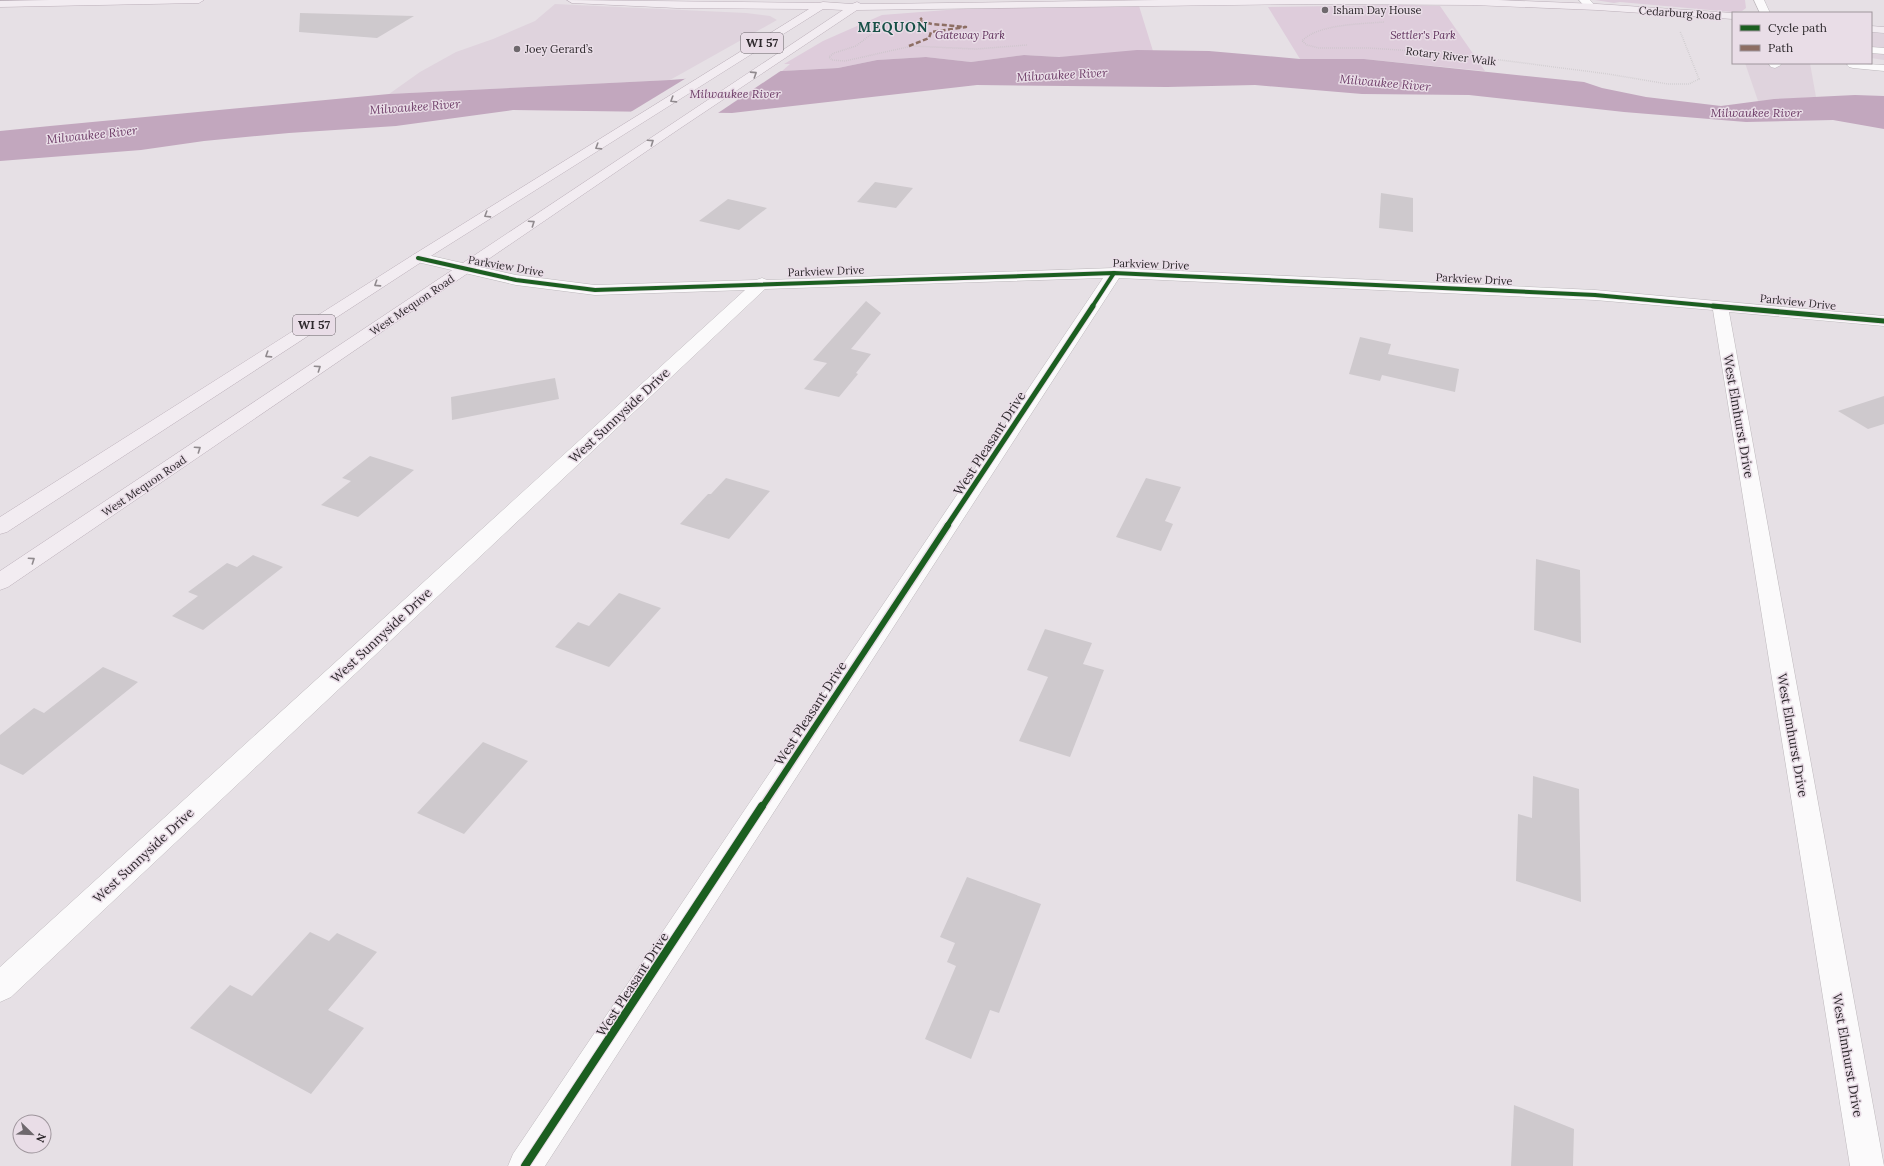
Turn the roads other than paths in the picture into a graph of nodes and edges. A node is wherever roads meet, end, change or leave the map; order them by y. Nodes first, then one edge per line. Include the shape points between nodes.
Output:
1 (199, 0) edge
2 (572, 0) edge
3 (865, 0) edge
4 (1531, 0) edge
5 (1759, 0) edge
6 (1242, 1) edge
7 (836, 2) edge
8 (1108, 2) edge
9 (1540, 2) edge
10 (856, 3) edge
11 (1588, 3) edge
12 (0, 4) edge
13 (730, 5) junction
14 (821, 6) junction
15 (908, 7) junction
16 (1765, 12) edge
17 (1732, 15) edge
18 (868, 17) dead end
19 (794, 23) junction
20 (1872, 29) edge
21 (840, 30) dead end
22 (1884, 30) edge
23 (791, 49) junction
24 (1872, 50) edge
25 (1884, 51) edge
26 (771, 63) junction
27 (1853, 65) dead end
28 (1884, 68) edge
29 (418, 258) junction
30 (465, 269) junction
31 (1114, 273) junction
32 (762, 283) junction
33 (1720, 305) junction
34 (1884, 321) edge
35 (0, 527) edge
36 (0, 582) edge
37 (0, 987) edge
38 (525, 1166) edge
39 (1867, 1166) edge

1 - 12 main road
2 - 13 main road, Cedarburg Road
3 - 10 main road, West Mequon Road / WI 57
4 - 9 main road, Cedarburg Road
5 - 16 street
6 - 8 main road, Cedarburg Road
6 - 9 main road, Cedarburg Road
7 - 10 main road, Cedarburg Road
7 - 14 main road, Cedarburg Road
7 - 26 main road via 825,17 790,39
8 - 15 main road, Cedarburg Road
9 - 11 main road, Cedarburg Road
10 - 15 main road, Cedarburg Road
10 - 23 main road, West Mequon Road / WI 57
11 - 17 main road, Cedarburg Road
13 - 14 main road, Cedarburg Road
13 - 19 main road via 784,17
14 - 19 main road, WI 57
15 - 18 main road
19 -> 29 main road, WI 57
20 - 22 main road
21 - 23 main road
23 - 26 main road, West Mequon Road / WI 57
24 - 25 street
30 -> 26 main road, West Mequon Road / WI 57
27 - 28 street
29 - 30 street, Parkview Drive
29 -> 35 main road, WI 57
30 - 32 street, Parkview Drive via 516,280 595,290
36 -> 30 main road, West Mequon Road / WI 57
31 - 32 street, Parkview Drive
31 - 33 street, Parkview Drive via 1595,294
31 - 38 street, West Pleasant Drive
32 - 37 street, West Sunnyside Drive
33 - 34 street, Parkview Drive
33 - 39 street, West Elmhurst Drive

